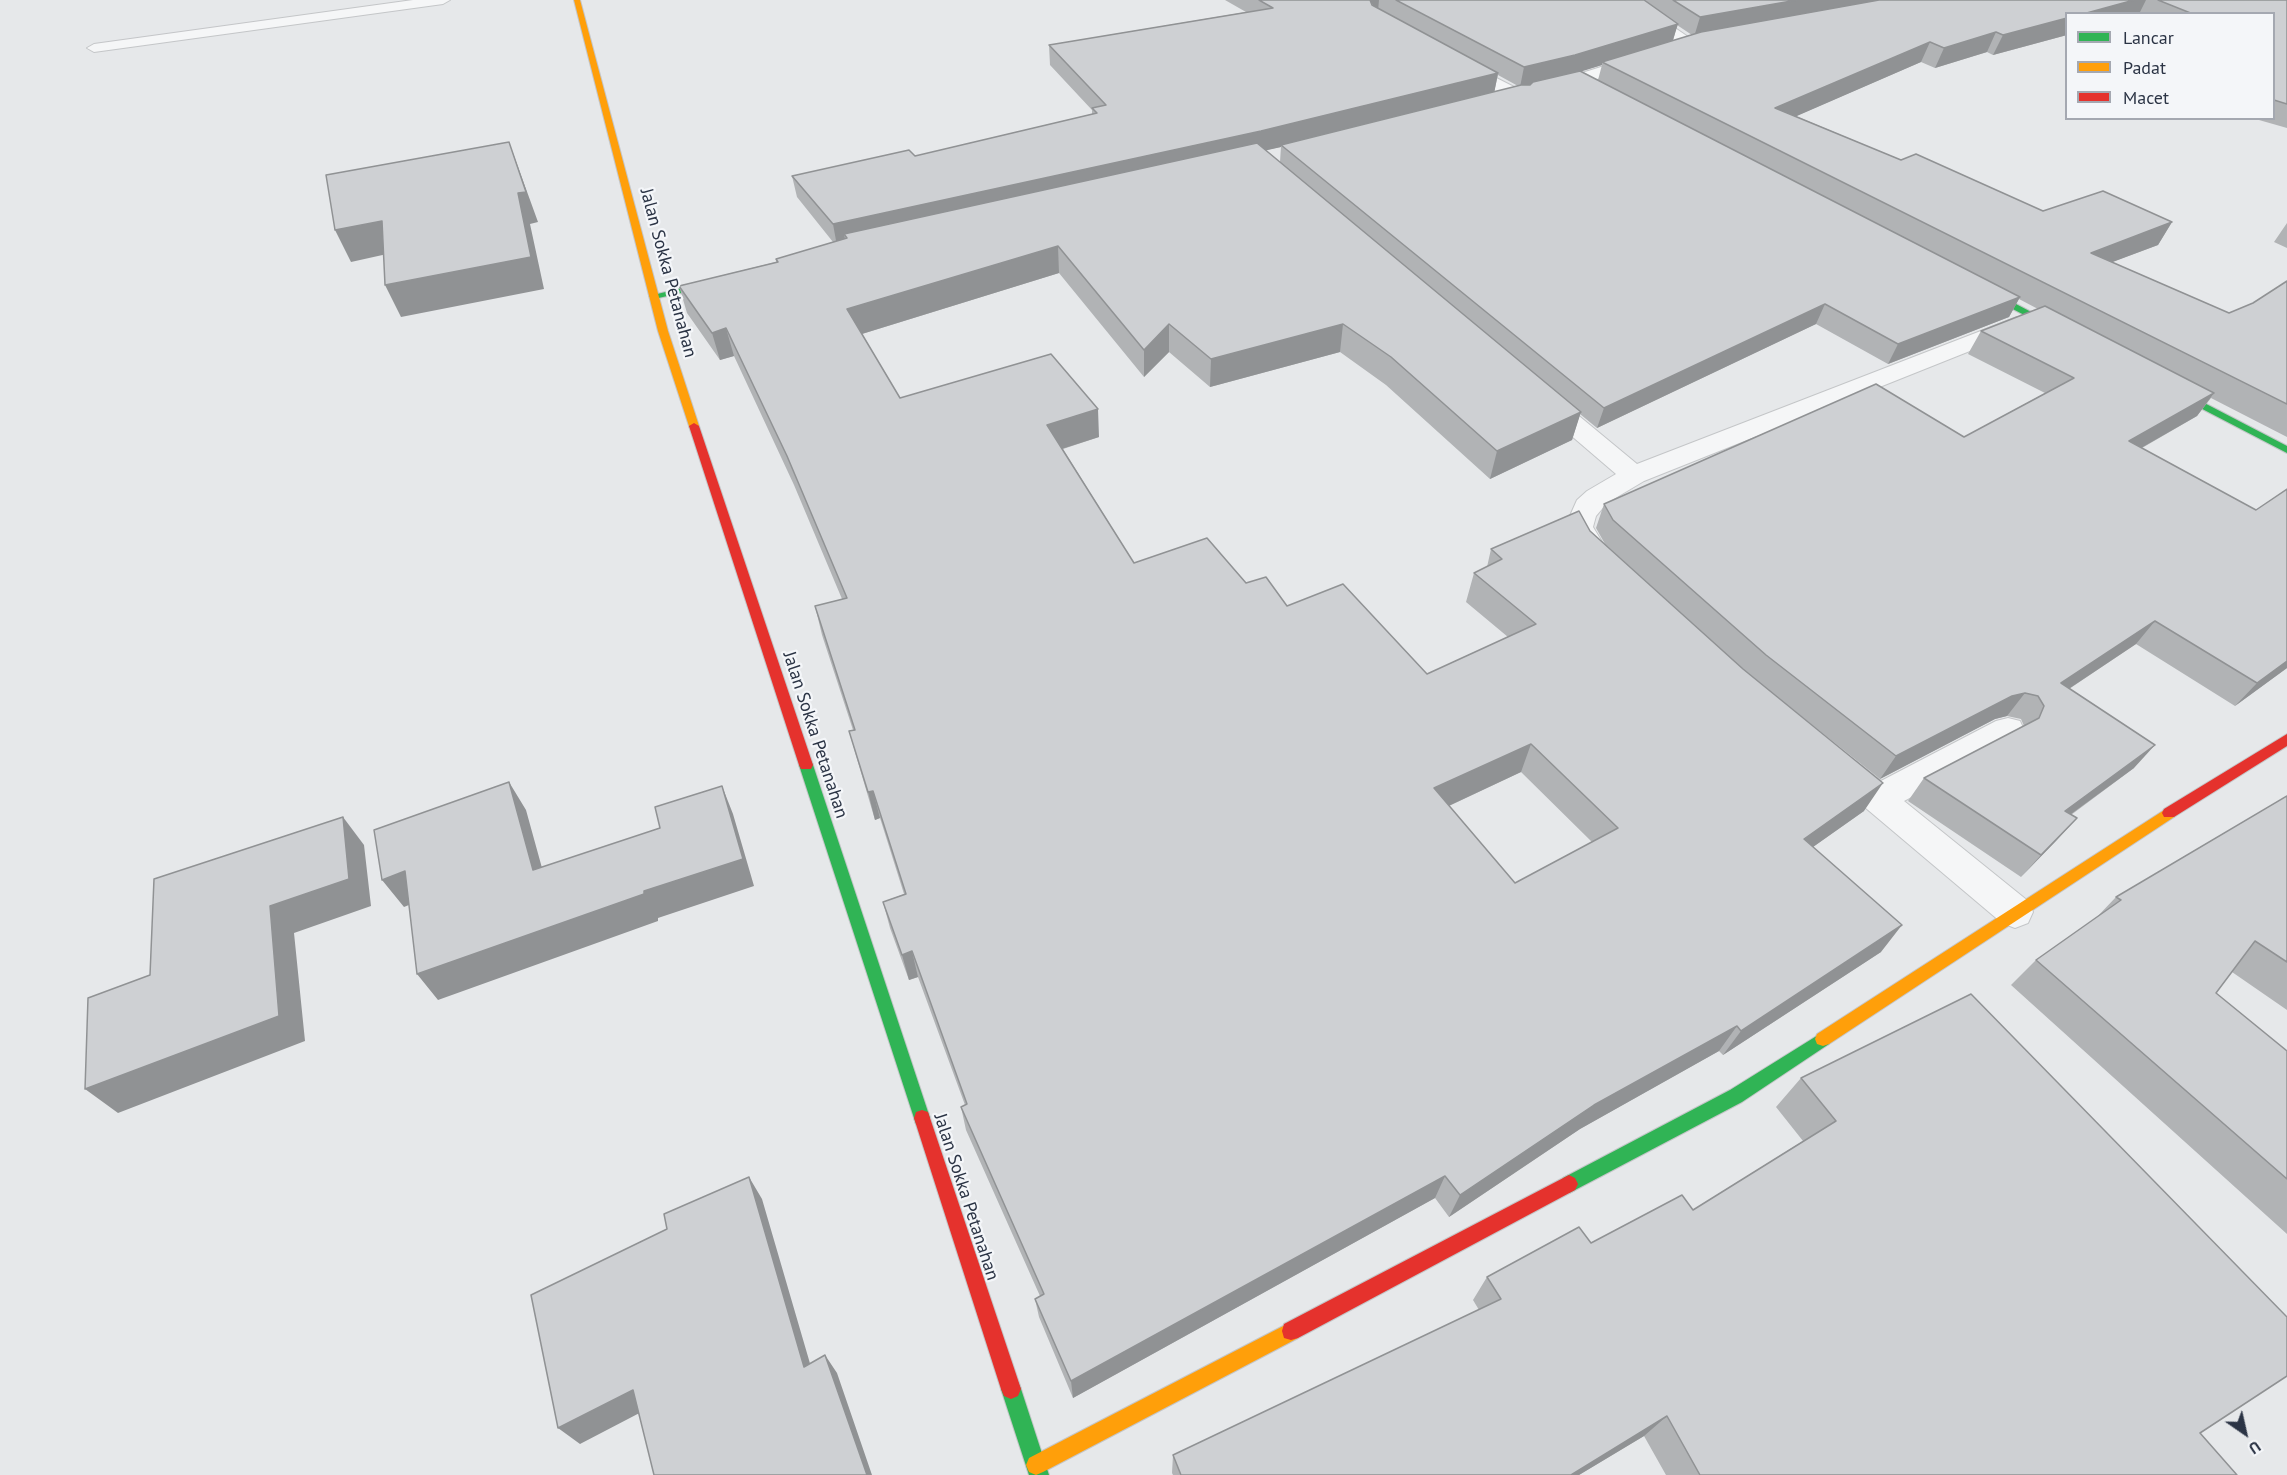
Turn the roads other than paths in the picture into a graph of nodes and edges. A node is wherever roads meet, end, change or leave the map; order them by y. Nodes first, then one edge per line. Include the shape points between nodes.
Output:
1 (443, 0) edge
2 (577, 0) edge
3 (1623, 0) edge
4 (1711, 40) edge
5 (1691, 45) junction
6 (94, 48) dead end
7 (1438, 52) edge
8 (1573, 81) joint
9 (1599, 90) edge
10 (1537, 91) edge
11 (1519, 97) junction
12 (1500, 101) edge
13 (734, 278) edge
14 (1961, 278) edge
15 (654, 296) junction
16 (2035, 317) junction
17 (2077, 339) edge
18 (2151, 378) edge
19 (1525, 383) edge
20 (2287, 450) edge
21 (1634, 475) junction
22 (1619, 576) edge
23 (2008, 730) dead end
24 (2287, 739) edge
25 (1815, 747) edge
26 (1879, 798) junction
27 (2015, 912) junction
28 (1037, 1470) edge

1 - 6 lane
2 - 15 street, Jalan Sokka Petanahan
3 - 5 street
4 - 5 street
5 - 8 street
7 - 11 street
8 - 9 street
10 - 11 street
11 - 12 street
13 - 15 street
14 - 16 street
15 - 28 street, Jalan Sokka Petanahan
16 - 17 street
16 - 21 street
18 - 20 street
19 - 21 street
21 - 22 street via 1587,506 1579,526 1592,552
23 - 26 street
24 - 27 street
25 - 26 street
26 - 27 street
27 - 28 street via 1736,1096

